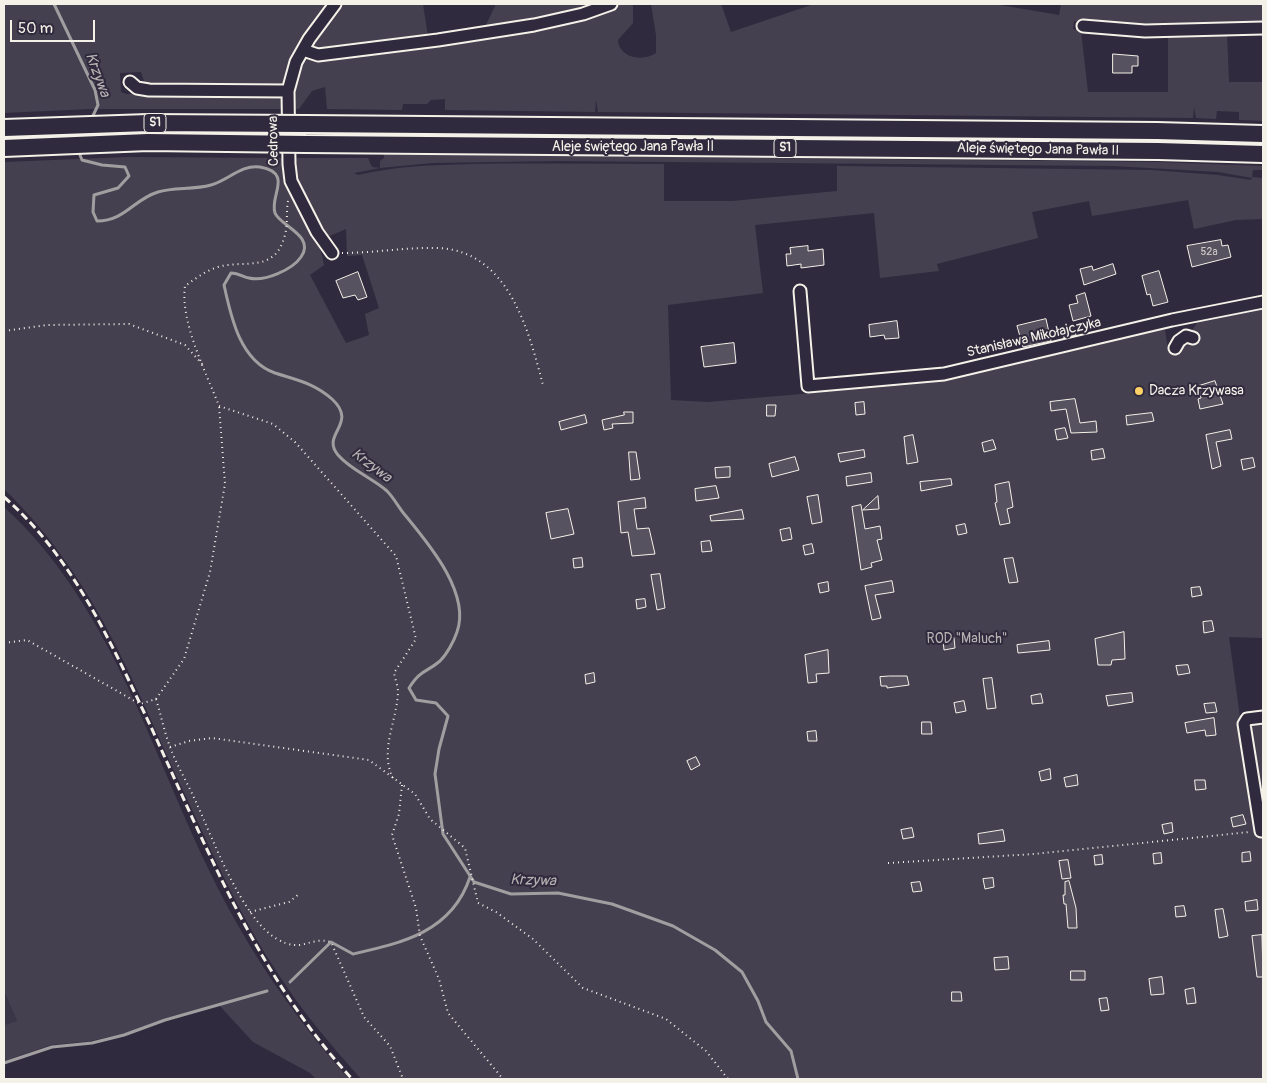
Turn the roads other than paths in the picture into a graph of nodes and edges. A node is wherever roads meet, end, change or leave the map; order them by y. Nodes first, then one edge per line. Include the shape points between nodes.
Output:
1 (335, 4) edge
2 (611, 4) edge
3 (1083, 26) dead end
4 (1263, 28) edge
5 (302, 50) junction
6 (130, 82) dead end
7 (288, 91) junction
8 (4, 128) edge
9 (1263, 134) edge
10 (4, 148) edge
11 (1263, 154) edge
12 (332, 253) road end
13 (800, 291) dead end
14 (1263, 302) edge
15 (1189, 318) junction
16 (1176, 348) dead end
17 (1263, 716) edge
18 (1259, 831) edge

1 - 5 street, Cedrowa
2 - 5 street via 560,20 438,40 318,55
3 - 4 street via 1153,31
5 - 7 street, Cedrowa via 291,72
6 - 7 street via 137,88 149,90
7 - 12 street, Cedrowa via 291,181 317,232
8 - 9 highway, Aleje świętego Jana Pawła II / S1, bridge via 148,123
10 - 11 highway, Aleje świętego Jana Pawła II / S1, bridge via 148,142
13 - 15 street, Stanisława Mikołajczyka via 808,386 944,374
14 - 15 street, Stanisława Mikołajczyka
15 - 16 street via 1190,337 1178,341
17 - 18 street via 1247,719 1244,724

